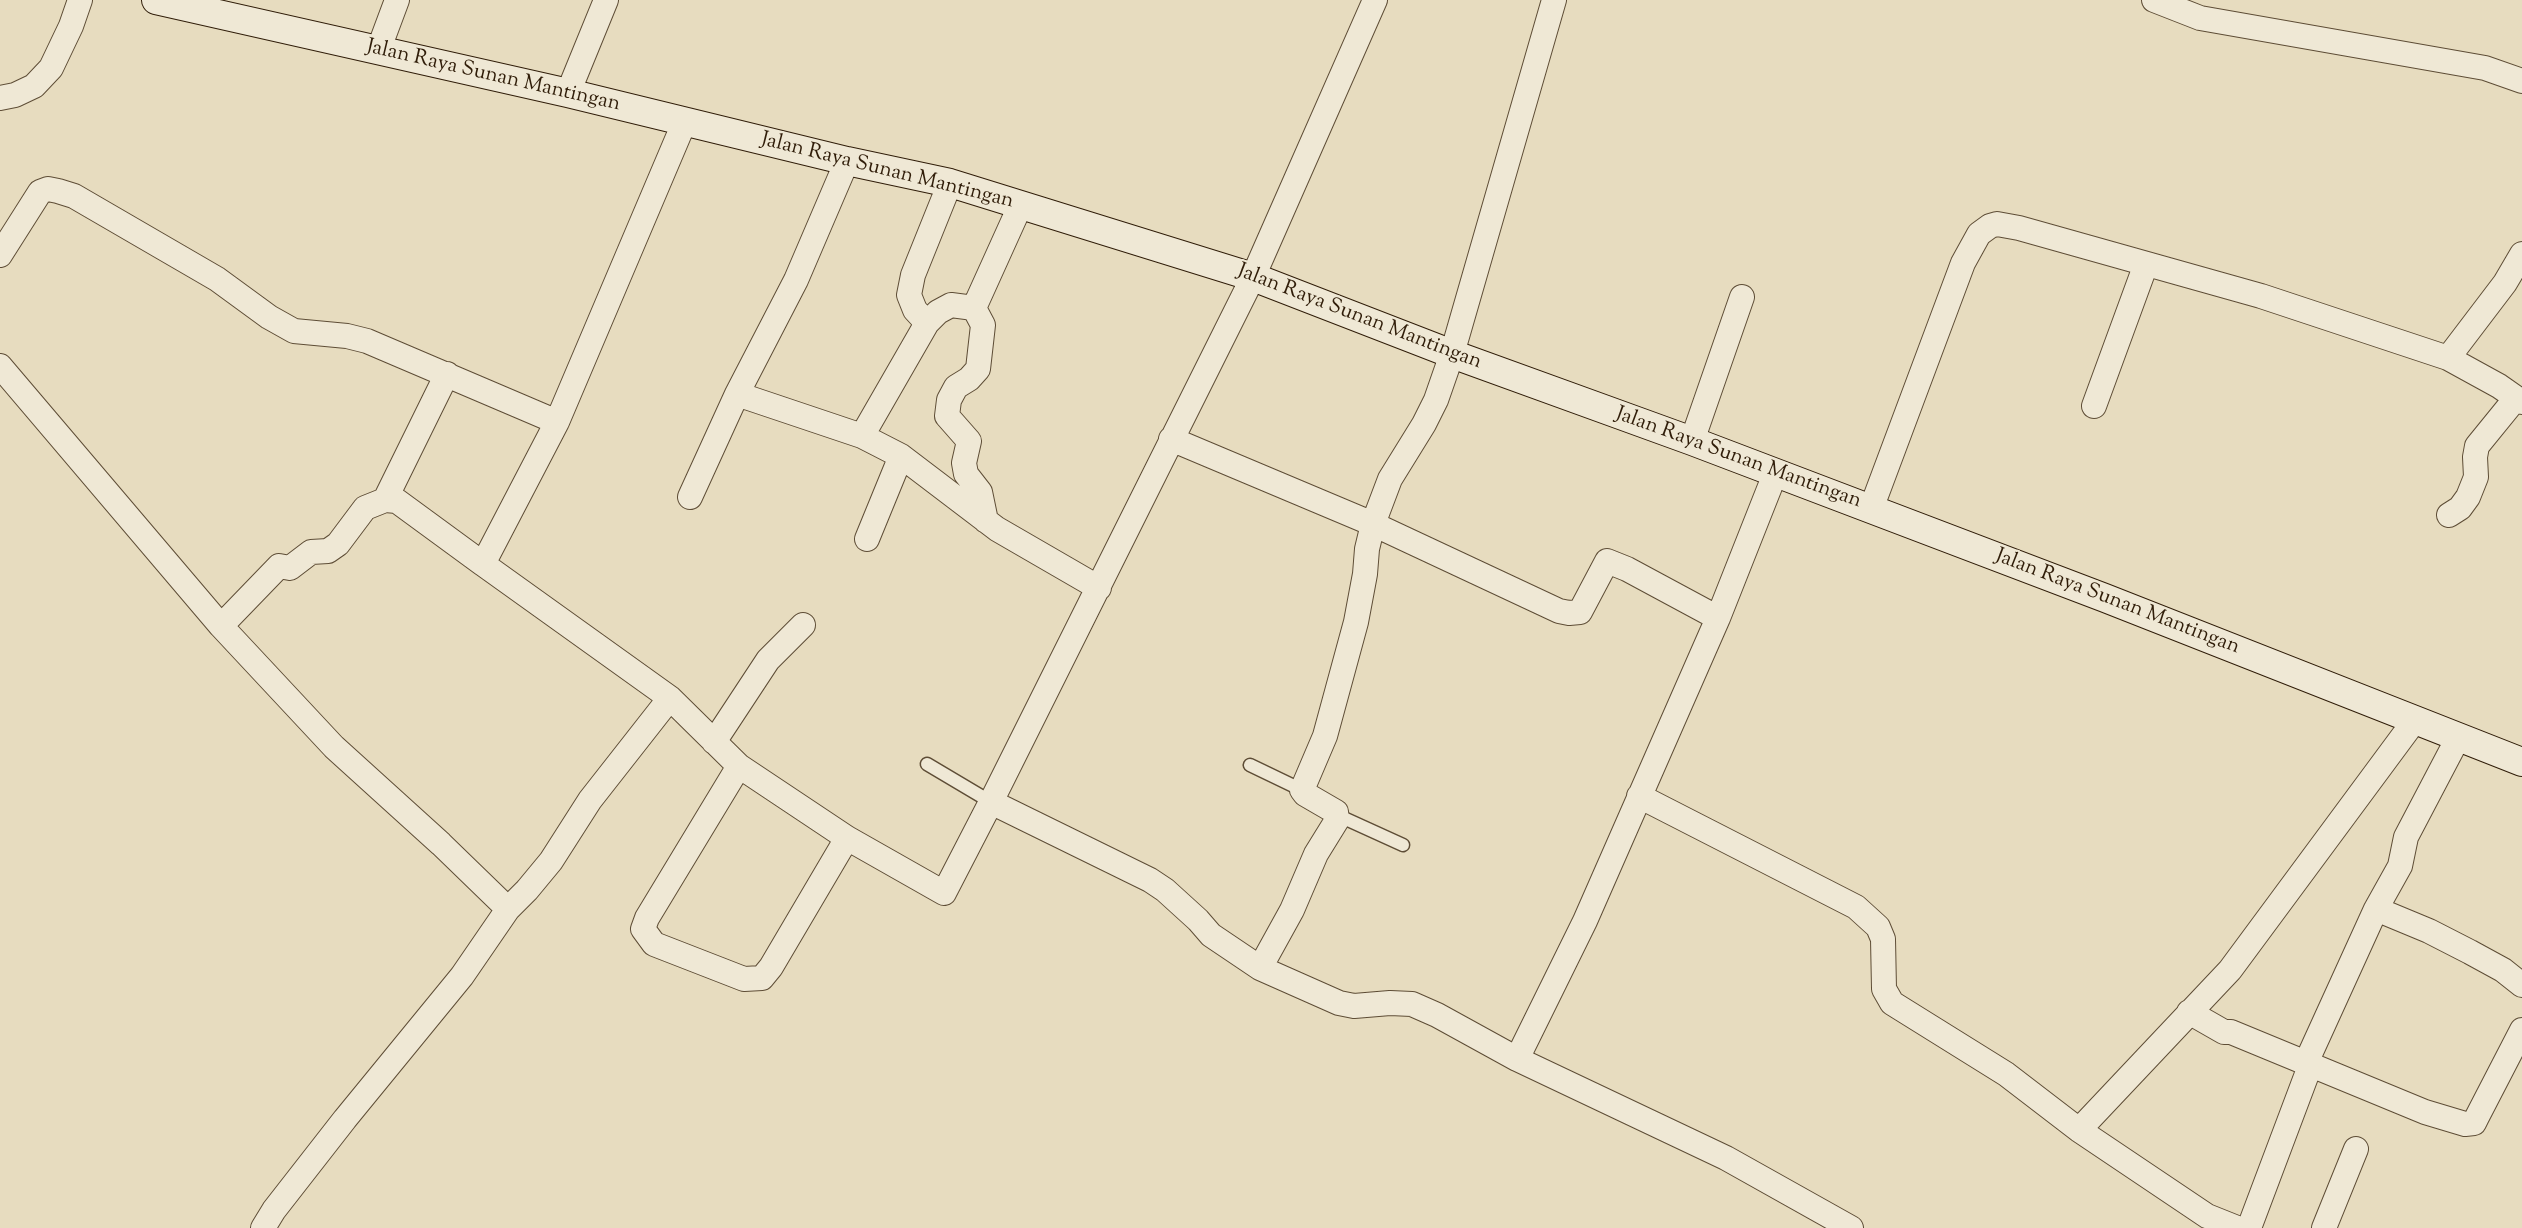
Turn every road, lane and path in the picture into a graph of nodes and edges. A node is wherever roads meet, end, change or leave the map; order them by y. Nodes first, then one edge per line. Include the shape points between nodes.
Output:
1 (80, 0) edge
2 (156, 0) edge
3 (397, 0) edge
4 (606, 0) edge
5 (1375, 0) edge
6 (1554, 0) edge
7 (2154, 0) edge
8 (378, 51) junction
9 (2522, 81) edge
10 (568, 93) junction
11 (0, 98) edge
12 (684, 123) junction
13 (847, 161) junction
14 (950, 182) junction
15 (1020, 204) junction
16 (2522, 254) edge
17 (0, 255) edge
18 (2146, 264) junction
19 (1253, 277) junction
20 (1742, 296) dead end
21 (974, 308) junction
22 (927, 323) junction
23 (1452, 354) junction
24 (2448, 358) junction
25 (0, 366) edge
26 (447, 374) junction
27 (738, 394) junction
28 (2519, 400) edge
29 (2094, 406) dead end
30 (557, 422) junction
31 (862, 436) junction
32 (1171, 439) junction
33 (1692, 441) junction
34 (901, 456) junction
35 (1775, 474) junction
36 (690, 497) dead end
37 (385, 500) junction
38 (1871, 509) junction
39 (2449, 515) dead end
40 (986, 521) junction
41 (1373, 524) junction
42 (867, 538) dead end
43 (483, 564) junction
44 (1100, 588) junction
45 (1718, 618) junction
46 (803, 625) dead end
47 (221, 626) junction
48 (670, 698) junction
49 (2415, 720) junction
50 (2459, 736) junction
51 (714, 742) junction
52 (2522, 762) edge
53 (927, 764) dead end
54 (1250, 765) dead end
55 (739, 766) junction
56 (1302, 790) junction
57 (1639, 796) junction
58 (992, 802) junction
59 (1337, 815) junction
60 (847, 838) junction
61 (1403, 845) dead end
62 (508, 909) junction
63 (2376, 910) junction
64 (1260, 968) junction
65 (2522, 985) edge
66 (2189, 1012) junction
67 (2522, 1030) edge
68 (1517, 1059) junction
69 (2310, 1066) junction
70 (2079, 1130) junction
71 (2356, 1149) dead end
72 (263, 1228) edge
73 (1851, 1228) edge
74 (2237, 1228) edge
75 (2249, 1228) edge
76 (2324, 1228) edge

1 - 11 street via 51,68 34,86
2 - 8 street, Jalan Raya Sunan Mantingan
3 - 8 street
4 - 10 street
5 - 19 street
6 - 23 street
7 - 9 street via 2200,18 2485,68
8 - 10 street, Jalan Raya Sunan Mantingan
10 - 12 street, Jalan Raya Sunan Mantingan
12 - 13 street, Jalan Raya Sunan Mantingan
12 - 30 street
13 - 14 street, Jalan Raya Sunan Mantingan
13 - 27 street via 796,280
14 - 15 street, Jalan Raya Sunan Mantingan
14 - 22 street via 913,275 910,295 915,310
15 - 19 street, Jalan Raya Sunan Mantingan
15 - 21 street
16 - 24 street via 2505,283
17 - 26 street via 40,192 48,189 58,191 74,196 217,279 268,317 294,331 366,341
18 - 24 street via 2261,296
18 - 29 street
18 - 38 street via 1997,224 1979,234 1964,263
19 - 23 street, Jalan Raya Sunan Mantingan
19 - 32 street
20 - 33 street
21 - 22 street via 951,305
21 - 40 street via 983,326 978,368 956,387 949,400 947,416 969,440 964,463 966,474 980,492
22 - 31 street
23 - 33 street, Jalan Raya Sunan Mantingan
23 - 41 street via 1436,400 1390,479
24 - 28 street
25 - 47 street
26 - 30 street
26 - 37 street
27 - 31 street
27 - 36 street
28 - 39 street via 2477,446 2474,457 2476,477 2468,497
30 - 43 street
31 - 34 street
32 - 41 street
32 - 44 street
33 - 35 street, Jalan Raya Sunan Mantingan
34 - 40 street
34 - 42 street
35 - 38 street, Jalan Raya Sunan Mantingan
35 - 45 street
37 - 43 street via 397,501
37 - 47 street via 364,508 338,544 328,551 311,552 290,568 279,566
38 - 49 street, Jalan Raya Sunan Mantingan
40 - 44 street
41 - 45 street via 1559,611 1580,612 1607,561 1613,561
41 - 56 street via 1356,622 1336,698 1325,736
43 - 48 street
44 - 58 street
45 - 57 street
46 - 51 street via 768,660
47 - 62 street via 334,747
48 - 51 street
48 - 62 street via 590,800 551,861
49 - 50 street, Jalan Raya Sunan Mantingan
49 - 66 street via 2256,937 2230,970
50 - 52 street, Jalan Raya Sunan Mantingan
50 - 63 street via 2406,837 2400,866
51 - 55 street
53 - 58 lane
54 - 56 lane
55 - 60 street
55 - 60 street via 647,918 643,929 654,944 744,979 762,978
56 - 59 street
57 - 68 street via 1585,921
57 - 70 street via 1856,907 1878,927 1883,940 1884,989 1892,1003 2006,1074
58 - 60 street via 944,894
58 - 64 street via 1150,880 1165,890 1211,935
59 - 61 lane
59 - 64 street via 1335,826 1316,854 1292,910
62 - 72 street via 462,976 345,1119
63 - 65 street via 2470,952
63 - 69 street via 2310,1054
64 - 68 street via 1339,1003 1354,1006 1412,1004
66 - 69 street via 2224,1032 2231,1032
66 - 70 street
67 - 69 street via 2478,1117 2474,1122 2465,1124 2425,1112
68 - 73 street via 1726,1158
69 - 75 street
70 - 74 street via 2207,1216
71 - 76 street

